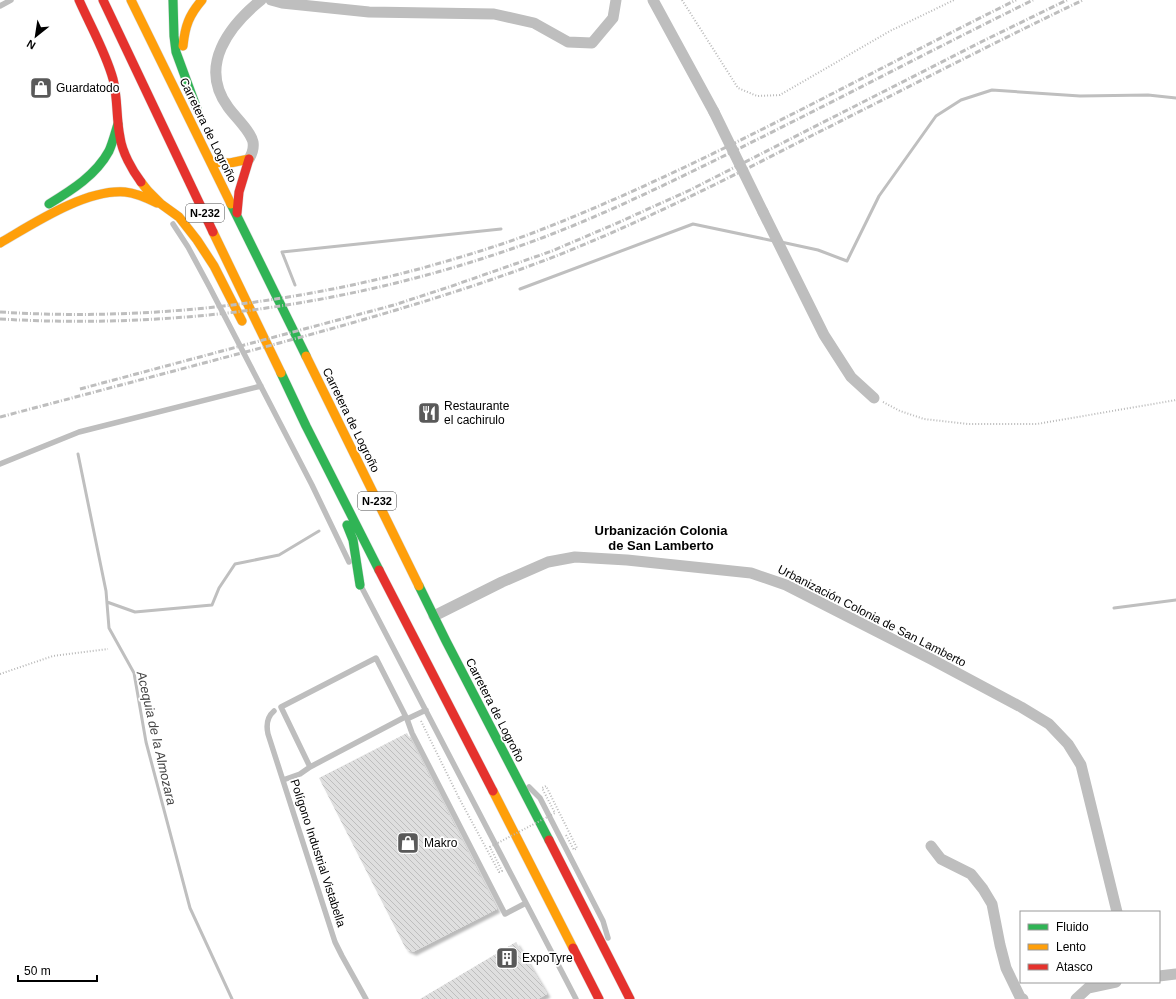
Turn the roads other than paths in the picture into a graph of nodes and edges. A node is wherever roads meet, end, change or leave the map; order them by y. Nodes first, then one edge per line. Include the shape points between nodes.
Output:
1 (11, 0) edge
2 (79, 0) edge
3 (103, 0) edge
4 (131, 0) edge
5 (173, 0) edge
6 (202, 0) edge
7 (261, 0) edge
8 (271, 0) edge
9 (616, 0) edge
10 (653, 0) edge
11 (0, 6) edge
12 (182, 70) junction
13 (201, 119) dead end
14 (118, 123) junction
15 (209, 139) dead end
16 (249, 159) junction
17 (210, 160) junction
18 (161, 204) junction
19 (42, 208) dead end
20 (237, 215) junction
21 (0, 243) edge
22 (246, 330) dead end
23 (272, 374) dead end
24 (261, 386) junction
25 (874, 398) road end
26 (299, 411) junction
27 (306, 426) junction
28 (0, 464) edge
29 (360, 585) junction
30 (434, 616) junction
31 (426, 710) junction
32 (274, 711) dead end
33 (406, 718) junction
34 (310, 767) junction
35 (513, 772) junction
36 (283, 780) junction
37 (931, 846) dead end
38 (526, 903) junction
39 (1117, 911) edge
40 (609, 942) dead end
41 (612, 949) dead end
42 (1176, 974) edge
43 (1160, 976) edge
44 (1111, 983) edge
45 (623, 984) junction
46 (1020, 998) edge
47 (366, 999) edge
48 (576, 999) edge
49 (599, 999) edge
50 (630, 999) edge
51 (1076, 999) edge

1 - 11 lane
2 - 14 highway via 113,80
3 - 26 highway, N-232
4 - 17 highway, Carretera de Logroño / N-232
5 - 12 highway via 176,52
6 - 12 highway via 186,23
7 - 16 street via 239,20 227,36 219,53 216,71 222,97 252,139 253,149
8 - 9 street via 369,12 494,14 534,23 568,42 592,43 613,18
10 - 25 street, bridge via 714,112 824,335 851,377
12 - 13 highway
14 - 18 highway via 120,139 129,163 138,178
14 - 19 highway via 109,152 101,163 73,189
15 - 17 highway
16 - 17 highway via 222,164
16 - 20 highway via 238,192
17 - 20 highway, Carretera de Logroño / N-232
18 - 21 highway via 135,194 118,192 100,195 66,207
18 - 22 highway via 179,217 197,240 214,266
18 - 24 lane via 188,247
20 - 30 highway, Carretera de Logroño / N-232
23 - 26 highway
24 - 28 lane via 79,432
24 - 29 lane
26 - 27 highway, N-232
27 - 29 highway via 353,540
27 - 49 highway, N-232
29 - 31 lane
30 - 35 highway, Carretera de Logroño / N-232
30 - 39 street, Urbanización Colonia de San Lamberto via 548,562 575,556 751,573 786,585 930,658 1049,724 1068,744 1080,765
31 - 33 lane
31 - 38 lane
32 - 36 lane, Polígono Industrial Vistabella via 269,716 267,729
33 - 34 lane
33 - 34 lane via 376,658 281,707
33 - 38 lane via 505,914
34 - 36 lane
35 - 40 lane via 540,798 603,921
35 - 45 highway, Carretera de Logroño / N-232
36 - 47 lane, Polígono Industrial Vistabella via 335,942
37 - 46 street via 941,860 971,874 983,888 992,904 1006,968
38 - 48 lane
41 - 45 lane
42 - 43 street
44 - 51 street via 1088,988
45 - 50 highway, Carretera de Logroño / N-232

